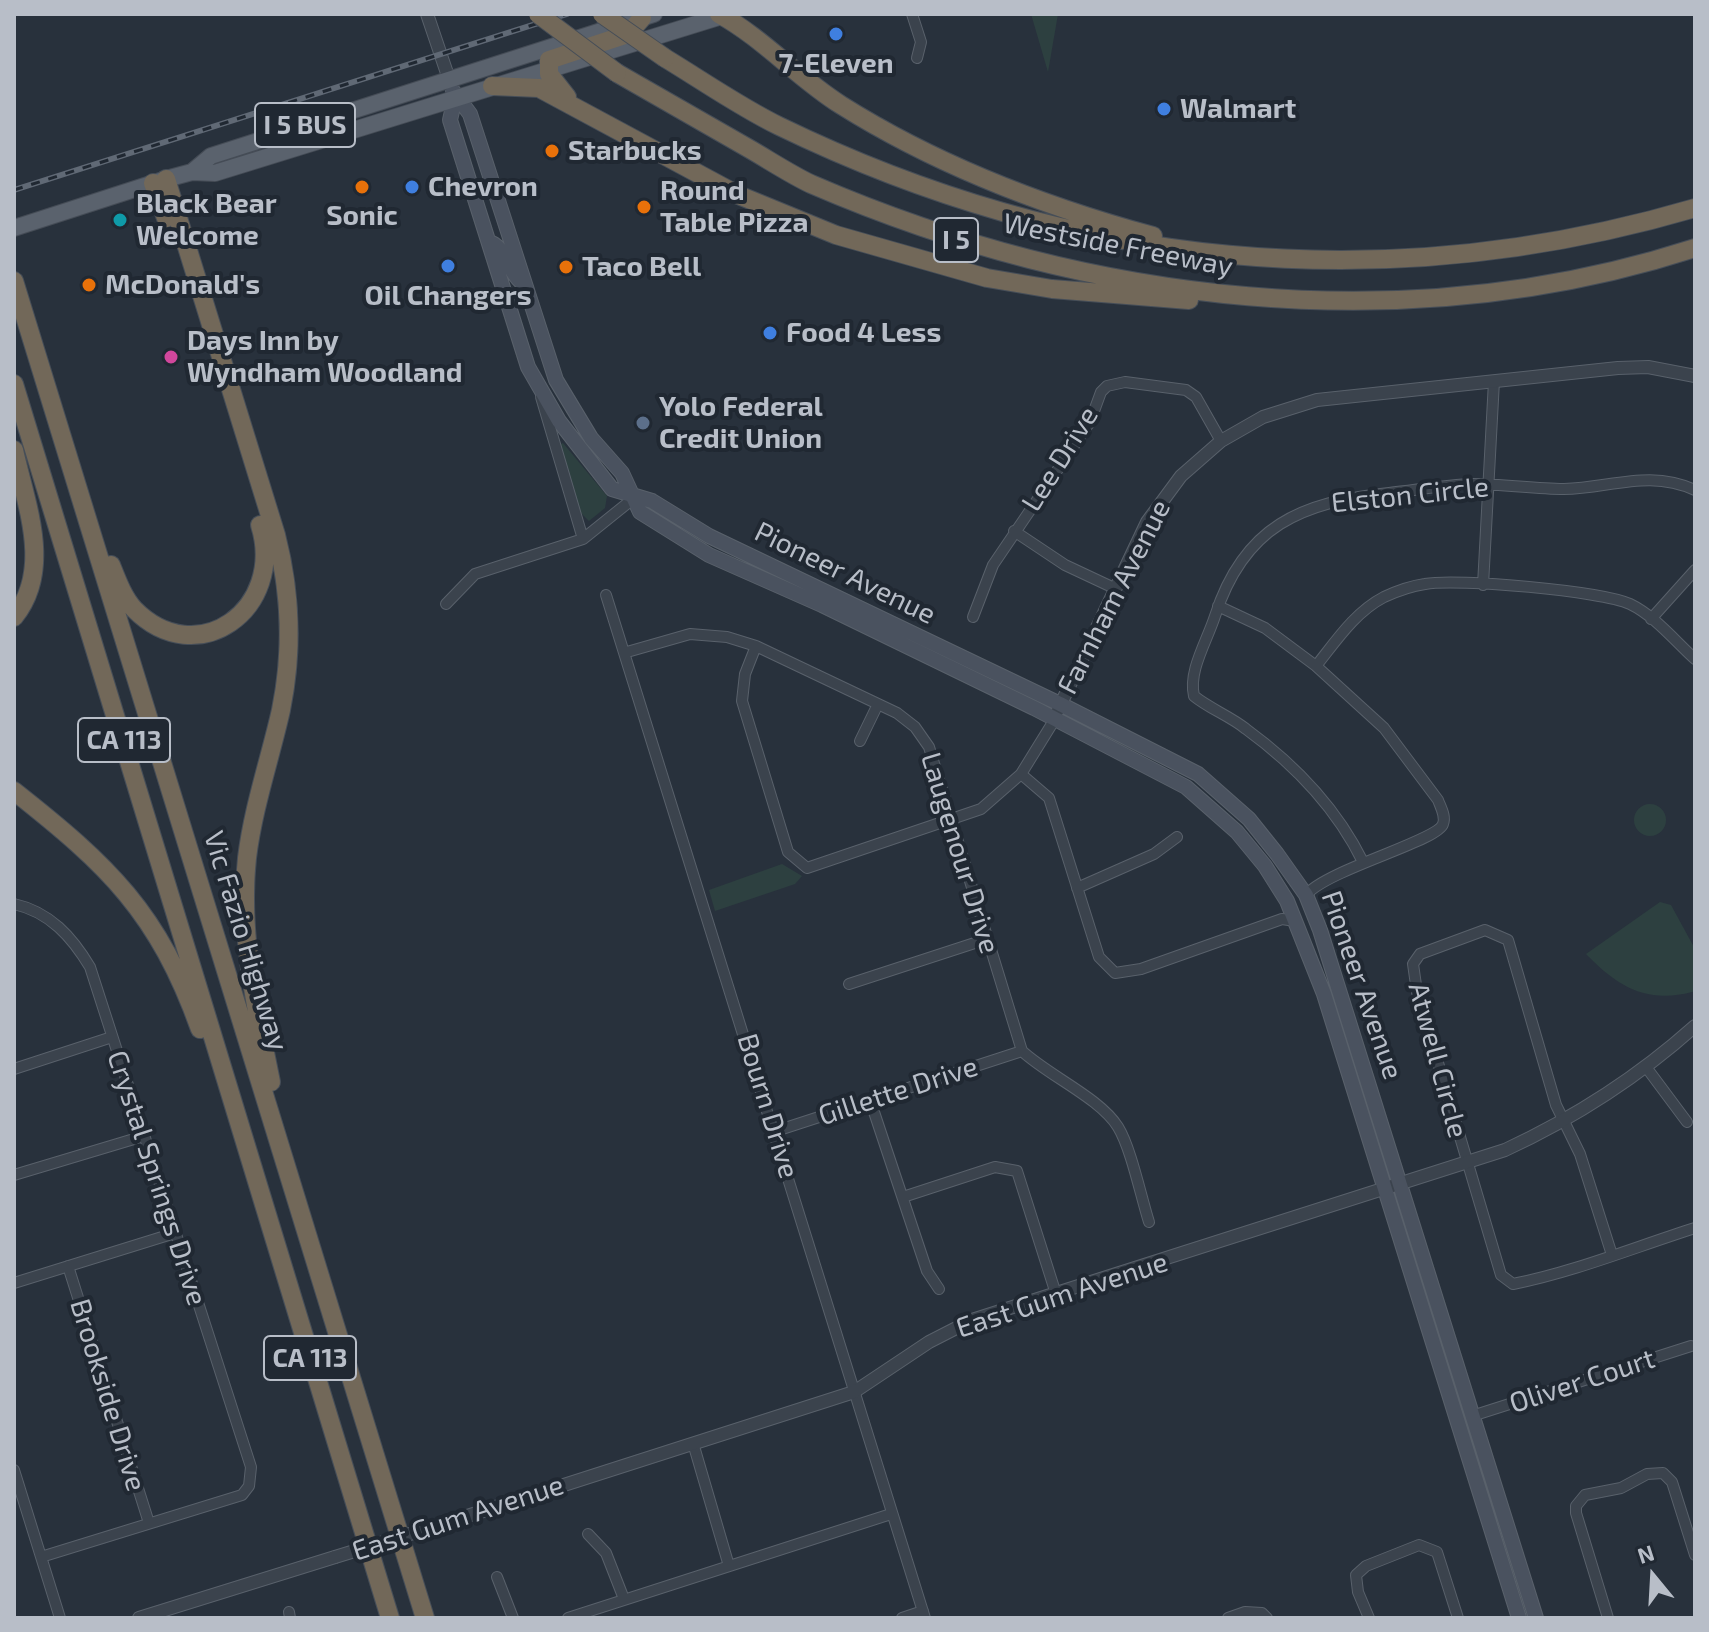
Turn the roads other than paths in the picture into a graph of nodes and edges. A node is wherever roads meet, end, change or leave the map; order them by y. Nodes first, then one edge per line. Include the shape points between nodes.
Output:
1 (427, 14) edge
2 (538, 14) edge
3 (602, 14) edge
4 (912, 14) edge
5 (723, 15) edge
6 (648, 16) edge
7 (917, 58) dead end
8 (547, 70) junction
9 (449, 79) junction
10 (492, 86) junction
11 (455, 98) junction
12 (574, 105) junction
13 (302, 126) junction
14 (255, 160) junction
15 (192, 172) junction
16 (160, 181) junction
17 (1695, 208) edge
18 (14, 228) edge
19 (488, 243) junction
20 (1695, 248) edge
21 (1218, 254) junction
22 (498, 275) junction
23 (14, 281) edge
24 (524, 285) junction
25 (1327, 302) junction
26 (532, 314) junction
27 (1695, 376) edge
28 (1494, 381) junction
29 (14, 384) edge
30 (538, 388) junction
31 (1221, 441) junction
32 (14, 450) edge
33 (1491, 484) junction
34 (77, 490) junction
35 (1695, 490) edge
36 (634, 498) junction
37 (1014, 531) junction
38 (583, 539) junction
39 (732, 565) junction
40 (1695, 570) edge
41 (1483, 585) junction
42 (1114, 588) junction
43 (821, 589) junction
44 (606, 595) dead end
45 (446, 604) dead end
46 (1218, 606) junction
47 (14, 617) edge
48 (973, 617) dead end
49 (1651, 619) junction
50 (756, 646) junction
51 (627, 652) junction
52 (1695, 659) edge
53 (1316, 666) junction
54 (878, 704) junction
55 (1060, 704) junction
56 (1055, 719) junction
57 (860, 741) dead end
58 (1021, 774) junction
59 (14, 791) edge
60 (951, 821) junction
61 (1177, 837) dead end
62 (1363, 862) junction
63 (1077, 888) junction
64 (1306, 895) junction
65 (14, 904) edge
66 (1295, 921) junction
67 (987, 939) junction
68 (849, 984) dead end
69 (1695, 1026) edge
70 (112, 1037) junction
71 (1022, 1051) junction
72 (1646, 1067) junction
73 (14, 1069) edge
74 (230, 1098) junction
75 (870, 1100) junction
76 (1564, 1121) junction
77 (1687, 1122) dead end
78 (776, 1131) junction
79 (144, 1136) junction
80 (1467, 1165) junction
81 (288, 1171) junction
82 (14, 1175) edge
83 (1401, 1185) junction
84 (1385, 1190) junction
85 (903, 1197) junction
86 (1149, 1222) dead end
87 (1695, 1228) edge
88 (175, 1233) junction
89 (1612, 1255) junction
90 (68, 1266) junction
91 (14, 1283) edge
92 (939, 1289) dead end
93 (1056, 1294) junction
94 (1691, 1346) dead end
95 (854, 1392) junction
96 (1472, 1416) junction
97 (693, 1443) junction
98 (14, 1470) edge
99 (891, 1514) junction
100 (149, 1523) junction
101 (588, 1534) dead end
102 (1695, 1555) edge
103 (41, 1557) junction
104 (729, 1566) junction
105 (497, 1577) dead end
106 (624, 1599) junction
107 (924, 1615) edge
108 (60, 1618) edge
109 (139, 1618) edge
110 (390, 1618) edge
111 (425, 1618) edge
112 (513, 1618) edge
113 (568, 1618) edge
114 (902, 1618) edge
115 (1228, 1618) edge
116 (1267, 1618) edge
117 (1369, 1618) edge
118 (1458, 1618) edge
119 (1519, 1618) edge
120 (1536, 1618) edge
121 (1608, 1618) edge

1 - 9 street, Pioneer Avenue
2 - 25 highway, Westside Freeway / I 5, bridge via 617,73 809,183 966,244 1164,287
3 - 21 highway, Westside Freeway / I 5, bridge via 777,125 913,185 1065,231
4 - 7 street via 921,42
5 - 8 main road
5 - 21 highway via 837,102 978,178 1079,215
6 - 8 highway via 628,34 552,58
6 - 9 main road
8 - 10 main road, I 5 BUS
8 - 12 highway
9 - 11 main road, Pioneer Avenue
9 - 13 main road, I 5 BUS
10 - 11 main road, I 5 BUS
10 - 12 highway via 532,86
11 - 14 main road, I 5 BUS
11 - 19 main road, Pioneer Avenue via 450,120
11 - 24 main road, Pioneer Avenue via 470,114
12 - 25 highway via 736,194 836,235 928,263 1000,280 1111,295
13 - 14 main road via 261,147
13 - 15 main road, I 5 BUS via 211,156
14 - 15 main road, I 5 BUS via 215,173
15 - 16 main road, I 5 BUS
16 - 18 main road, I 5 BUS
16 - 34 highway via 264,537 264,582 253,602 214,630 182,633 153,624 123,593
16 - 81 highway via 276,535 287,588 286,678 247,857 245,914 250,975
17 - 21 highway, Westside Freeway / I 5 via 1574,238 1458,256 1336,260
19 - 22 main road, Pioneer Avenue
19 - 24 main road via 497,244 507,269
20 - 25 highway, Westside Freeway / I 5 via 1524,287 1426,299
22 - 26 main road via 509,284 519,308
22 - 30 main road, Pioneer Avenue
23 - 34 highway, Vic Fazio Highway / CA 113
24 - 26 main road, Pioneer Avenue
26 - 36 main road, Pioneer Avenue via 567,401 622,473
27 - 28 street, Farnham Avenue via 1632,367
28 - 31 street, Farnham Avenue via 1305,403 1263,417
28 - 33 street
29 - 74 highway, Vic Fazio Highway / CA 113
30 - 36 main road, Pioneer Avenue via 612,489
30 - 38 street
31 - 37 street, Lee Drive via 1196,397 1186,390 1116,382 1101,392 1090,422
31 - 42 street, Farnham Avenue via 1168,491
32 - 47 highway via 35,555 33,584
33 - 35 street, Elston Circle via 1574,489 1635,478
33 - 41 street
33 - 46 street, Elston Circle via 1350,497 1296,513 1255,543
34 - 81 highway, Vic Fazio Highway / CA 113
36 - 38 street
36 - 39 main road, Pioneer Avenue via 640,512 673,536
36 - 43 main road, Pioneer Avenue via 652,501 709,536
37 - 42 street via 1065,565
37 - 48 street, Lee Drive via 993,565
38 - 45 street via 475,574
39 - 43 main road via 746,564 812,595
39 - 56 main road, Pioneer Avenue
40 - 49 street
41 - 49 street via 1603,596 1630,604
41 - 53 street via 1426,583 1383,598 1362,612
42 - 55 street, Farnham Avenue
43 - 55 main road, Pioneer Avenue
44 - 51 street, Bourn Drive
46 - 53 street via 1265,628
46 - 62 street, Elston Circle via 1193,673 1194,696 1284,759 1315,791
49 - 52 street
50 - 51 street, Laugenour Drive via 690,634
50 - 54 street, Laugenour Drive
50 - 60 street, Farnham Avenue via 742,687 745,715 788,852 807,868
51 - 78 street, Bourn Drive
53 - 62 street via 1384,728 1443,813 1443,825 1434,835
54 - 57 street
54 - 60 street, Laugenour Drive via 921,733
55 - 56 street, Farnham Avenue
55 - 64 main road, Pioneer Avenue via 1198,774 1249,819
56 - 58 street, Farnham Avenue
56 - 66 main road, Pioneer Avenue via 1186,787 1265,866
58 - 60 street, Farnham Avenue via 991,802
58 - 63 street via 1049,798
59 - 74 highway via 88,849 136,903 176,970
60 - 67 street, Laugenour Drive
61 - 63 street via 1145,858
62 - 64 street via 1313,886
63 - 66 street via 1099,957 1115,973 1141,969 1282,919
64 - 83 main road, Pioneer Avenue
65 - 70 street, Crystal Springs Drive via 38,912 75,942 100,992
66 - 84 main road, Pioneer Avenue via 1324,994
67 - 68 street
67 - 71 street, Laugenour Drive
69 - 72 street, East Gum Avenue
70 - 73 street
70 - 79 street, Crystal Springs Drive
71 - 75 street, Gillette Drive
71 - 86 street via 1102,1109 1119,1128
72 - 76 street, East Gum Avenue
72 - 77 street
74 - 110 highway, Vic Fazio Highway / CA 113
75 - 78 street, Gillette Drive
75 - 85 street
76 - 80 street, East Gum Avenue
76 - 80 street, Atwell Circle via 1508,940 1485,930 1420,954 1413,977
76 - 89 street
78 - 95 street, Bourn Drive
79 - 82 street
79 - 88 street, Crystal Springs Drive
80 - 83 street, East Gum Avenue
80 - 89 street via 1501,1275 1513,1284
81 - 111 highway, Vic Fazio Highway / CA 113
83 - 84 street, East Gum Avenue
83 - 96 main road, Pioneer Avenue
84 - 93 street, East Gum Avenue
84 - 119 main road, Pioneer Avenue
85 - 92 street via 927,1271
85 - 93 street via 995,1167 1017,1171
87 - 89 street
88 - 90 street
88 - 100 street, Crystal Springs Drive via 251,1467 249,1486 230,1499
90 - 91 street
90 - 100 street, Brookside Drive
93 - 95 street, East Gum Avenue via 954,1328
94 - 96 street, Oliver Court
95 - 97 street, East Gum Avenue
95 - 99 street, Bourn Drive
96 - 120 main road, Pioneer Avenue
97 - 104 street
97 - 109 street, East Gum Avenue, bridge
98 - 103 street
99 - 104 street
99 - 107 street, Bourn Drive
100 - 103 street
101 - 106 street via 606,1553
102 - 121 street via 1672,1482 1663,1473 1585,1495 1576,1513
103 - 108 street
104 - 106 street
105 - 112 street
106 - 113 street
107 - 114 street
115 - 116 street via 1245,1612
117 - 118 street via 1356,1575 1419,1545 1437,1552

